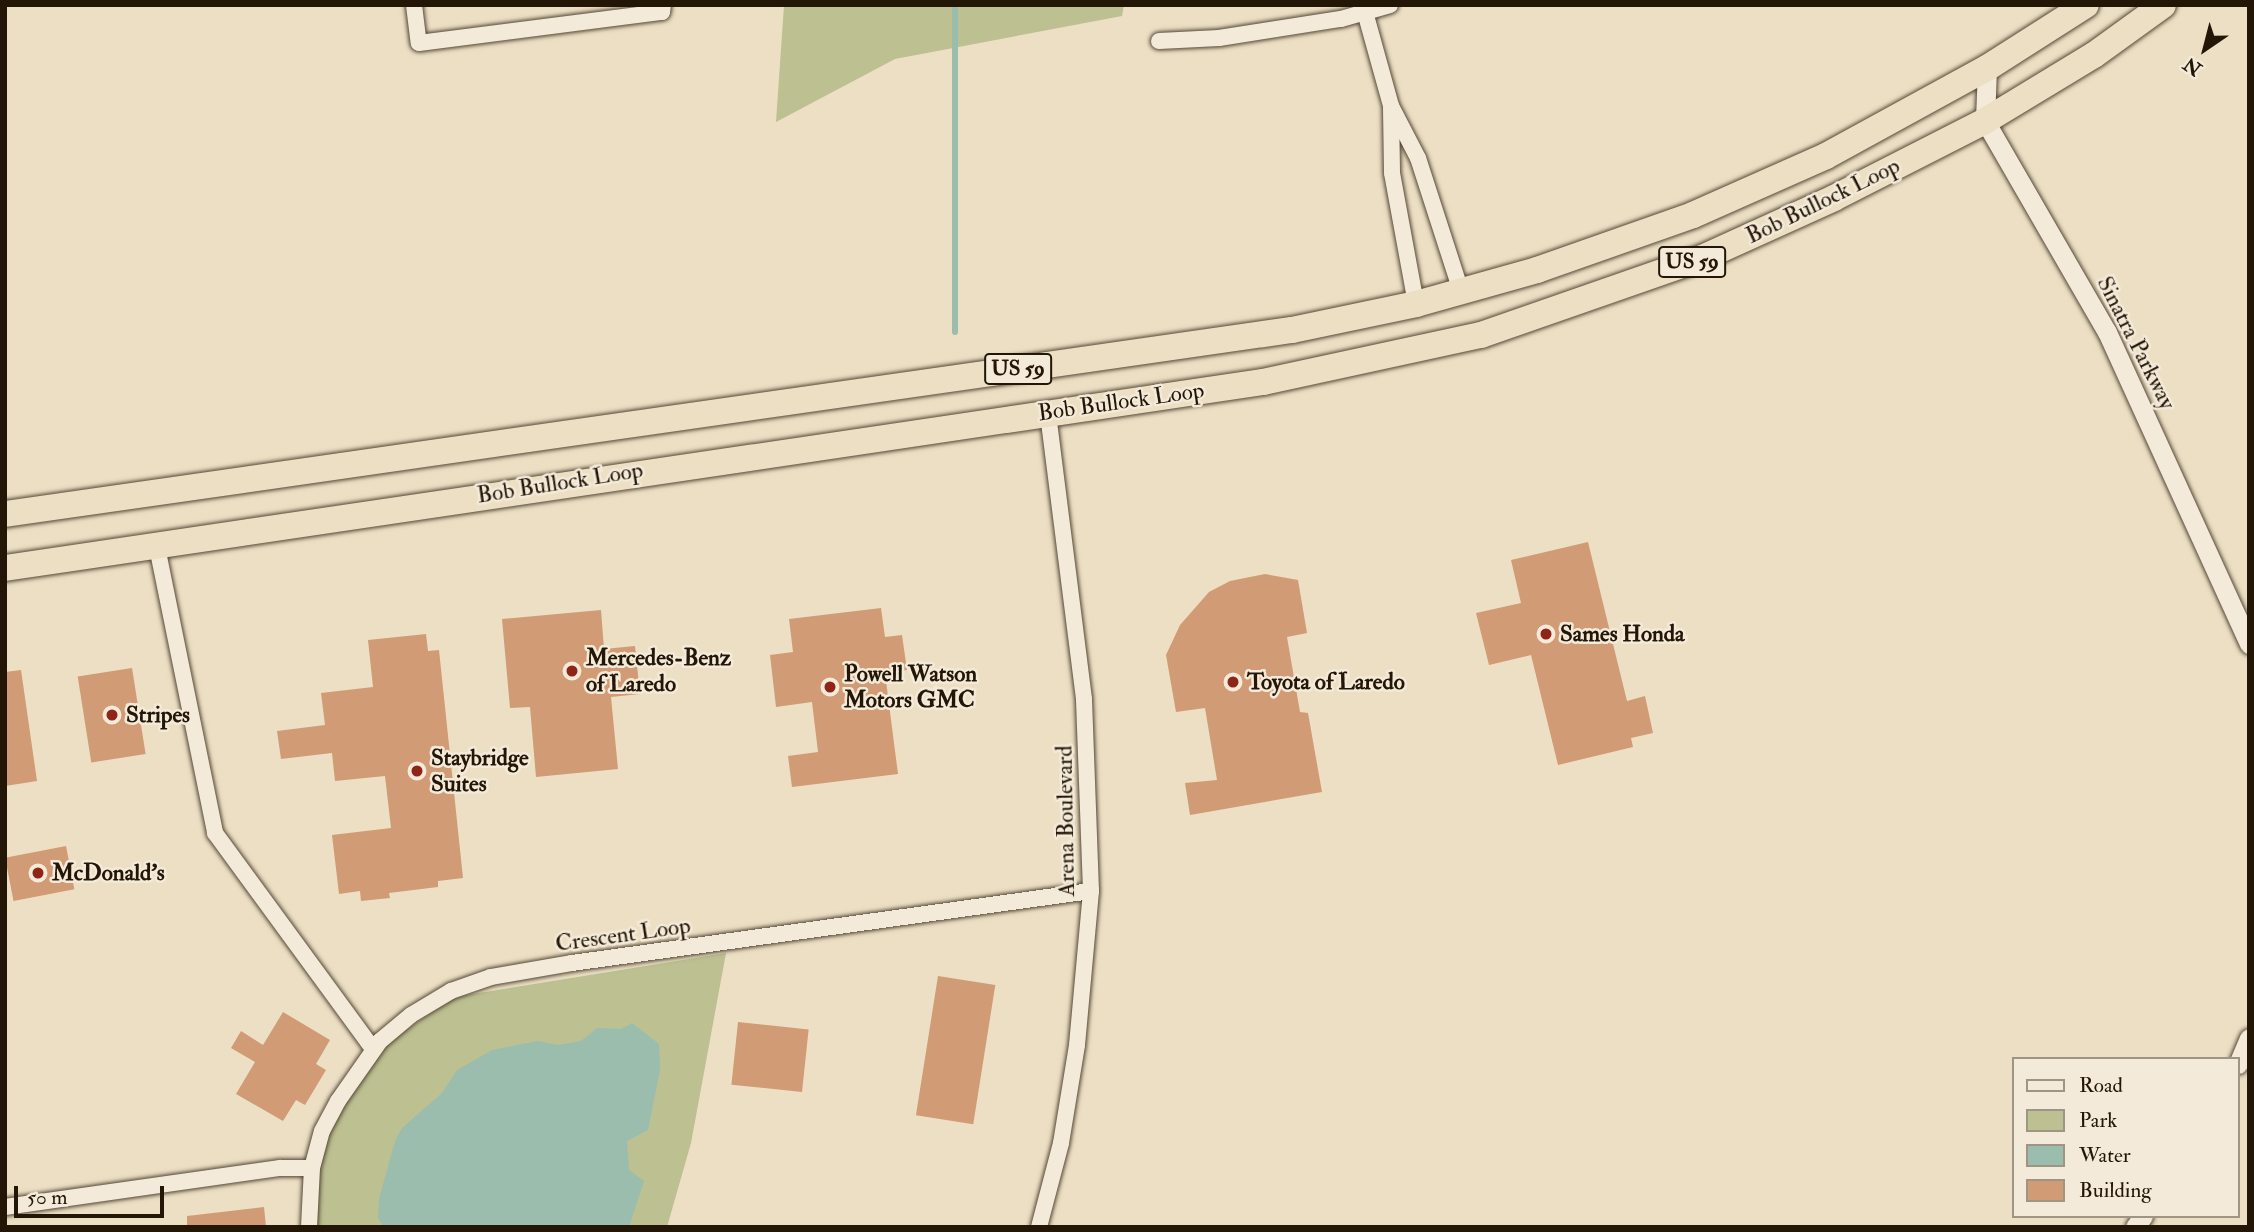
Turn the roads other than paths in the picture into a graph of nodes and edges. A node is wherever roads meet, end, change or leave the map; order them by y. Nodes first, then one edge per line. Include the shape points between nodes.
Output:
1 (414, 5) edge
2 (663, 5) edge
3 (1390, 5) edge
4 (2086, 5) edge
5 (2163, 5) edge
6 (1365, 12) junction
7 (1159, 41) dead end
8 (1987, 68) junction
9 (1391, 106) junction
10 (1985, 121) junction
11 (1461, 291) junction
12 (1416, 304) junction
13 (1048, 412) junction
14 (5, 514) edge
15 (158, 547) junction
16 (5, 568) edge
17 (2249, 644) edge
18 (1091, 891) junction
19 (2249, 1038) edge
20 (373, 1049) junction
21 (2240, 1059) edge
22 (312, 1168) junction
23 (5, 1207) edge
24 (309, 1227) edge
25 (1039, 1227) edge

1 - 2 street via 419,43 662,12
3 - 6 street
4 - 8 highway, Bob Bullock Loop / US 59
5 - 10 highway, Bob Bullock Loop / US 59 via 2094,55
6 - 7 street via 1219,38
6 - 9 street
8 - 10 street
8 - 11 highway, Bob Bullock Loop / US 59 via 1826,156 1693,215
9 - 11 street via 1418,158
9 - 12 street via 1392,173
10 - 13 highway, Bob Bullock Loop / US 59 via 1834,198 1702,258 1481,335 1263,382
10 - 17 street, Sinatra Parkway via 2107,332
11 - 12 highway, Bob Bullock Loop / US 59
12 - 14 highway, Bob Bullock Loop / US 59 via 1292,330
13 - 15 highway, Bob Bullock Loop / US 59
13 - 18 street, Arena Boulevard via 1084,699
15 - 16 highway, Bob Bullock Loop / US 59
15 - 20 street via 215,833
18 - 20 street, Crescent Loop via 491,978 451,991 411,1015
18 - 25 street, Arena Boulevard via 1077,1045 1061,1143
19 - 21 street
20 - 22 street, Crescent Loop via 338,1101
22 - 23 street via 279,1168
22 - 24 street, Crescent Loop

